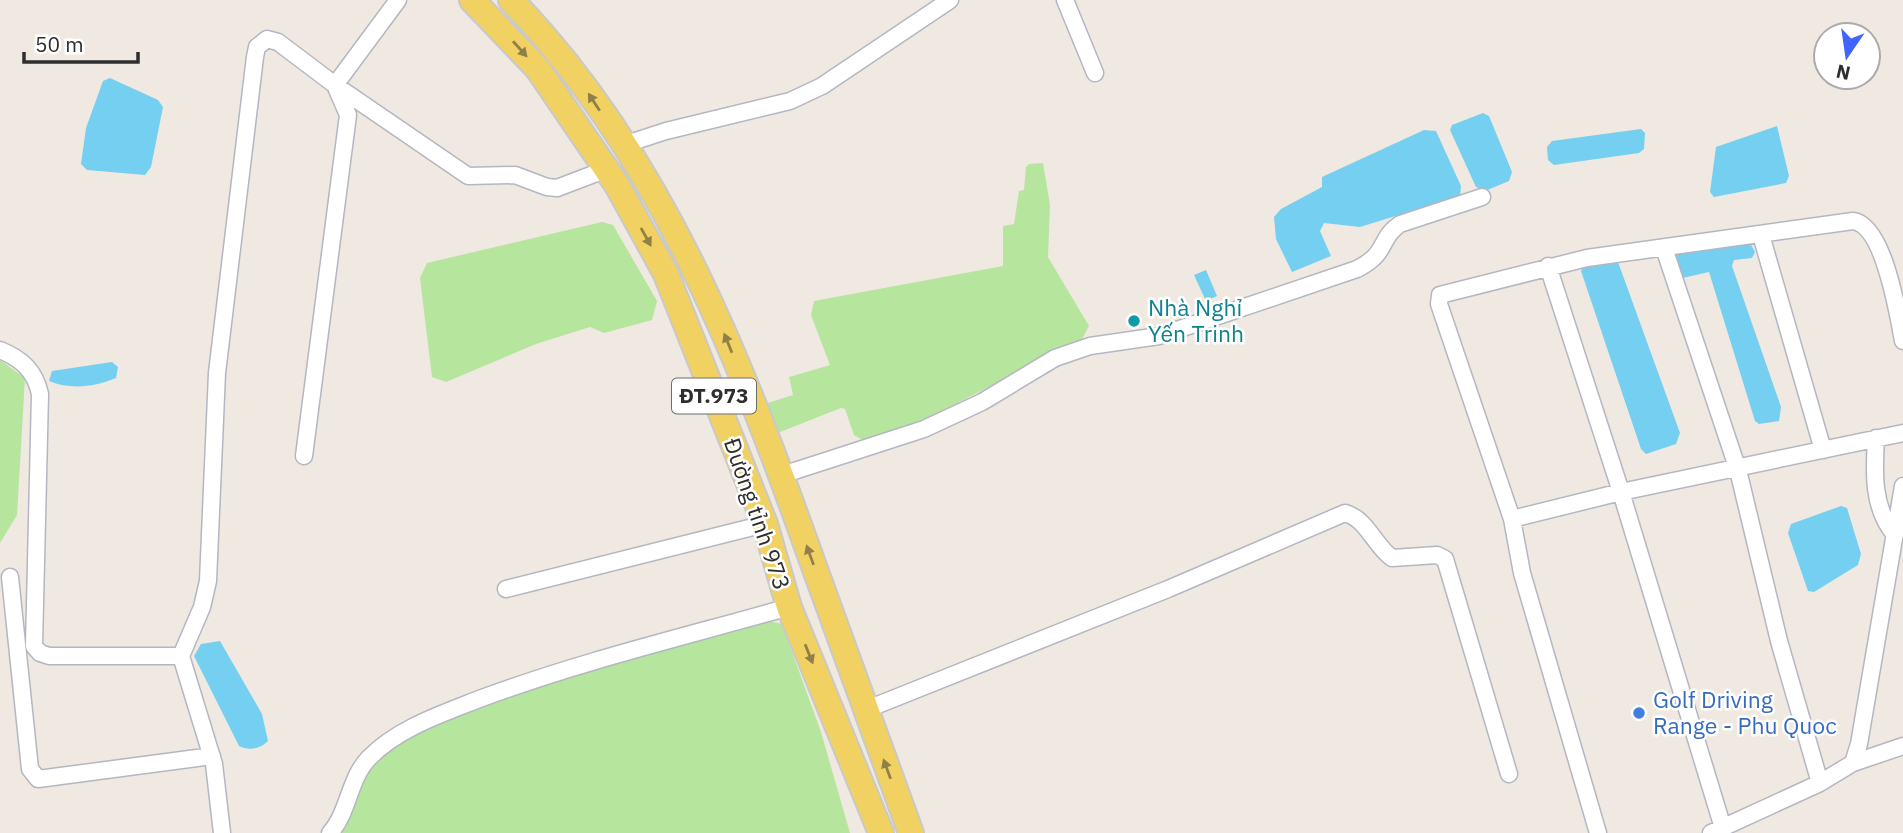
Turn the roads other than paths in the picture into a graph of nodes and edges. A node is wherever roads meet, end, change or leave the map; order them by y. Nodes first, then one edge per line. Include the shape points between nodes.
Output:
1 (398, 0) edge
2 (472, 0) edge
3 (511, 0) edge
4 (1065, 0) edge
5 (948, 1) edge
6 (1095, 73) dead end
7 (335, 85) junction
8 (623, 145) junction
9 (607, 169) junction
10 (1482, 197) dead end
11 (1761, 235) junction
12 (1664, 248) junction
13 (1548, 266) junction
14 (1903, 341) edge
15 (0, 350) edge
16 (1903, 433) edge
17 (1875, 438) junction
18 (1823, 450) junction
19 (304, 456) dead end
20 (1738, 470) junction
21 (782, 475) junction
22 (1903, 486) edge
23 (1621, 492) junction
24 (1512, 519) junction
25 (765, 524) junction
26 (1895, 536) junction
27 (10, 577) dead end
28 (506, 589) dead end
29 (789, 607) junction
30 (181, 656) junction
31 (865, 710) junction
32 (1903, 746) edge
33 (212, 756) junction
34 (1853, 763) junction
35 (1509, 774) dead end
36 (1819, 783) junction
37 (1717, 831) edge
38 (222, 833) edge
39 (330, 833) edge
40 (881, 833) edge
41 (911, 833) edge
42 (1598, 833) edge

1 - 7 street
2 -> 9 main road, Đường tỉnh 973 / ĐT.973 via 538,69
8 -> 3 main road, Đường tỉnh 973 / ĐT.973 via 584,86
4 - 6 street
5 - 8 street via 822,86 790,102
7 - 9 street via 468,176 515,175 557,188
7 - 19 street via 348,115
7 - 30 street via 278,42 267,39 257,47 217,373 208,581
21 -> 8 main road, Đường tỉnh 973 / ĐT.973 via 709,298 658,196
9 -> 25 main road, Đường tỉnh 973 / ĐT.973 via 666,274
10 - 21 street via 1400,224 1392,229 1379,256 1357,269 1159,337 1090,346 1055,358 982,402 924,429
11 - 12 street
11 - 14 street via 1861,222 1882,255
11 - 18 street
12 - 13 street
12 - 20 street
13 - 23 street
13 - 24 street via 1441,293 1439,298
15 - 30 street via 37,377 40,394 34,646 49,656
16 - 17 street
17 - 18 street
17 - 26 street via 1875,486 1883,518
18 - 20 street
20 - 23 street
20 - 36 street
31 -> 21 main road, Đường tỉnh 973 / ĐT.973
22 - 26 street
23 - 24 street
23 - 37 street
24 - 42 street via 1521,573
25 - 28 street
25 - 29 main road, Đường tỉnh 973 / ĐT.973
26 - 34 street
27 - 33 street via 30,769 38,779
29 - 39 street via 533,679 416,726 369,758
29 -> 40 main road, Đường tỉnh 973 / ĐT.973
30 - 33 street
31 - 35 street via 1345,513 1356,516 1381,551 1392,558 1437,555 1445,559
41 -> 31 main road, Đường tỉnh 973 / ĐT.973
32 - 34 street
33 - 38 street
34 - 36 street
36 - 37 street

